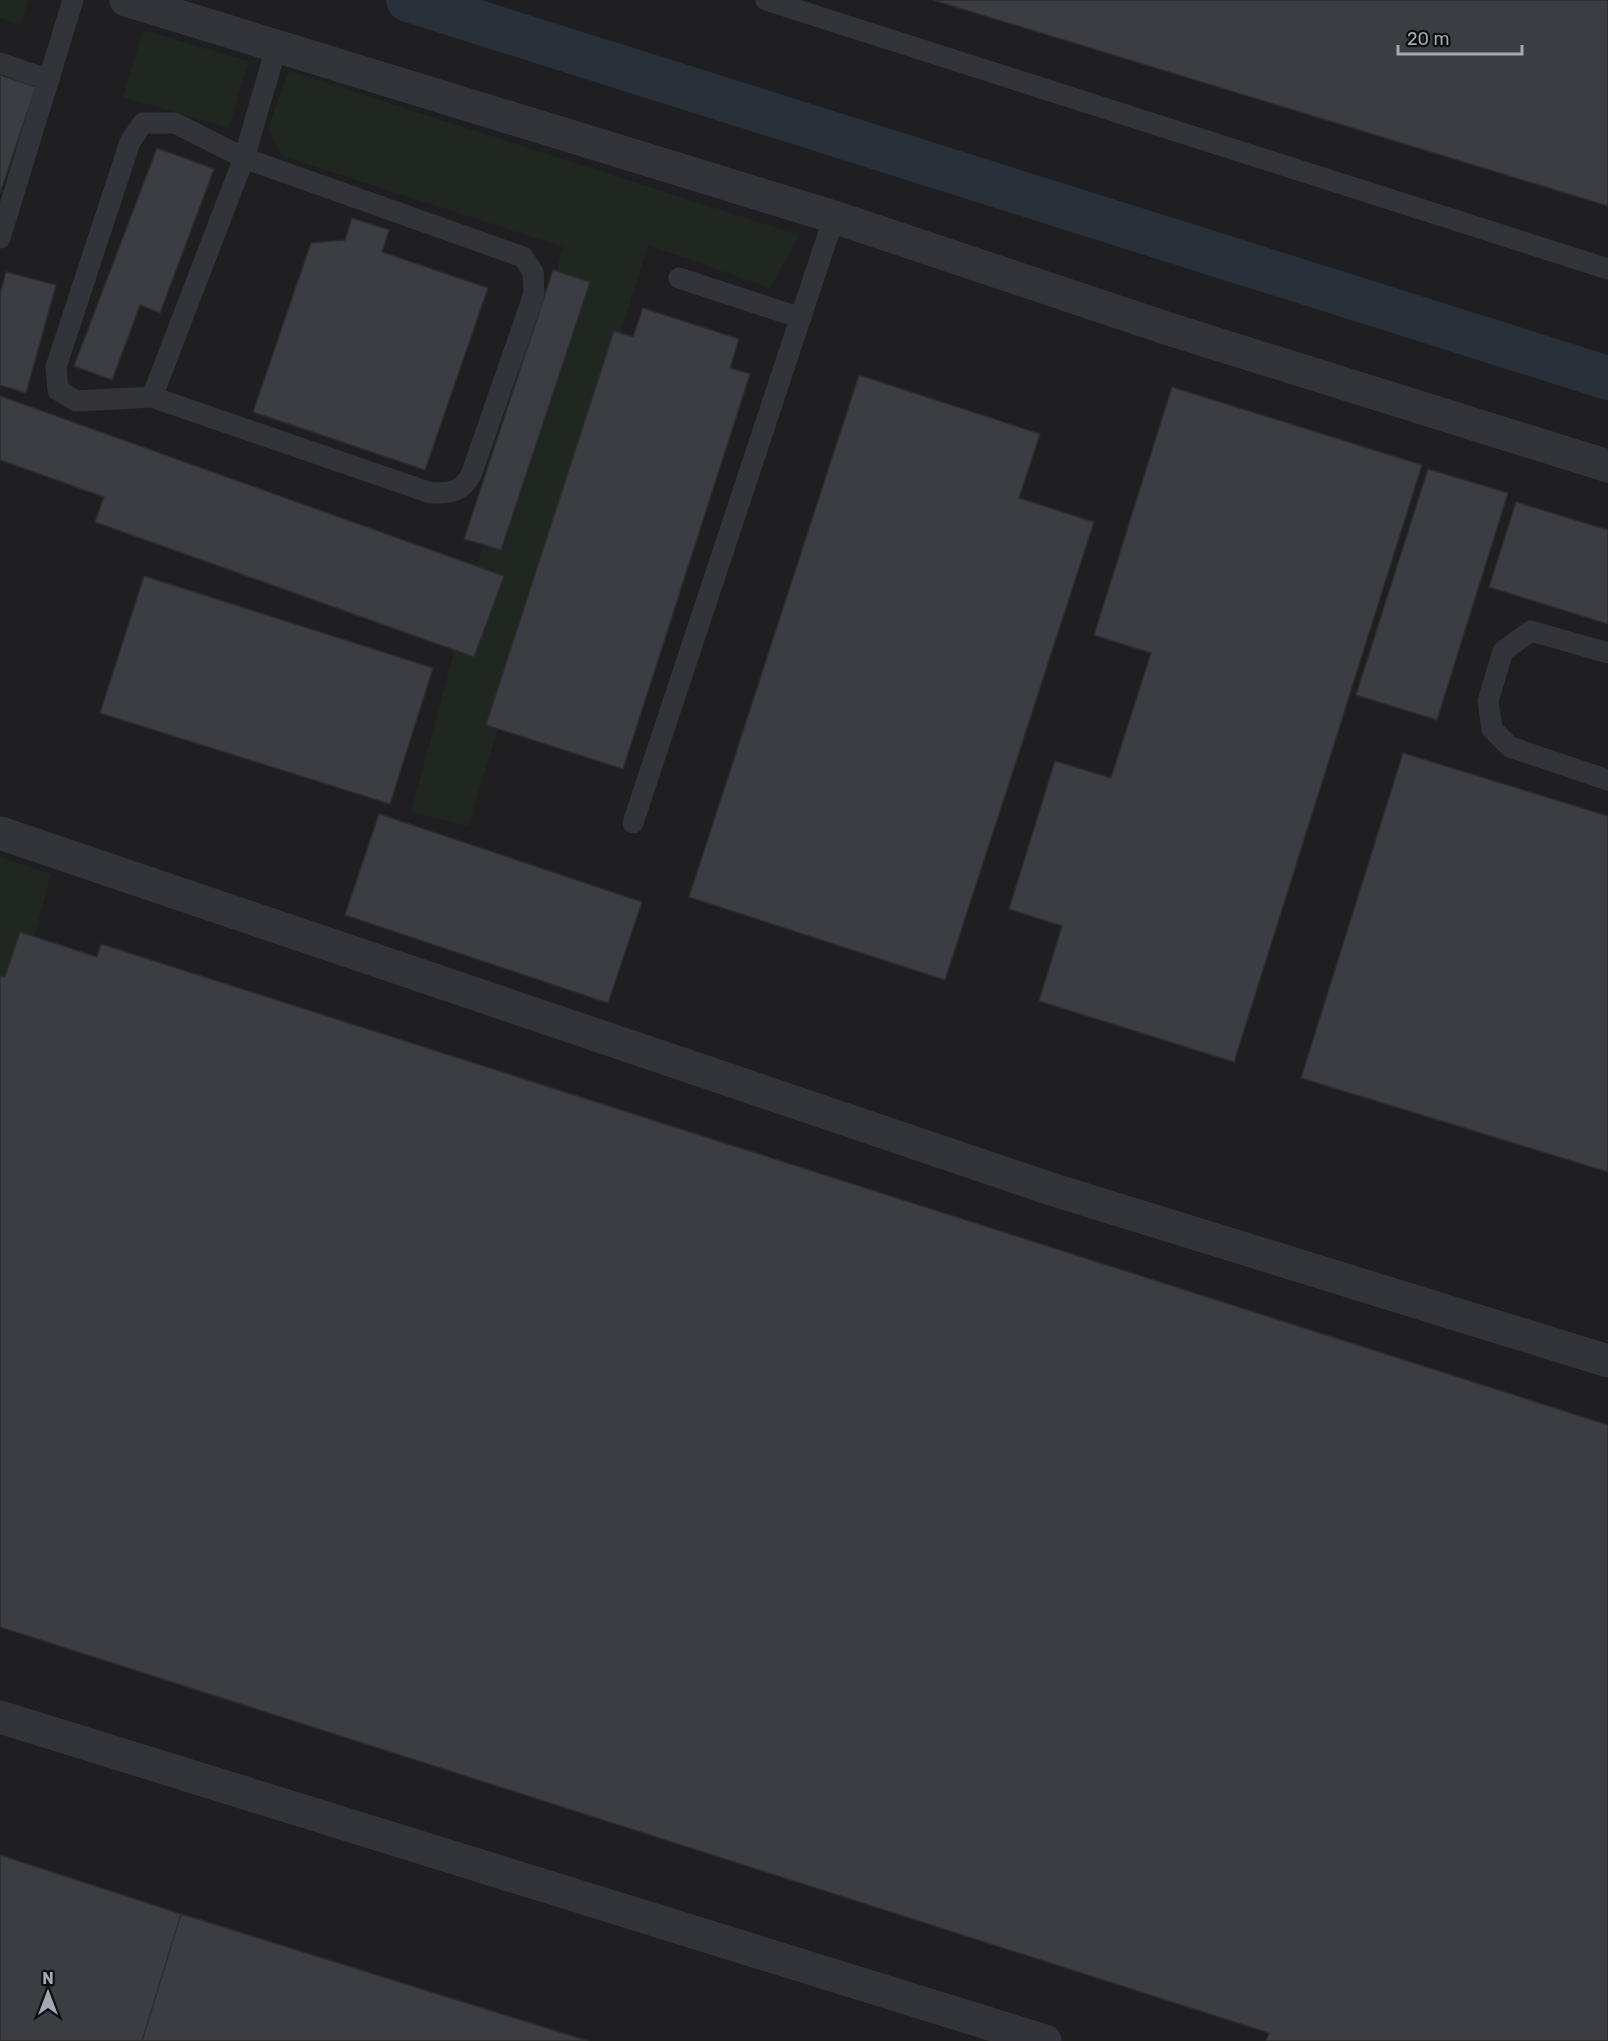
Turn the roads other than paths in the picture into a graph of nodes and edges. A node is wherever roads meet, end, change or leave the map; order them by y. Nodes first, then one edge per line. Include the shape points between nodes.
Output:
1 (73, 0) edge
2 (126, 0) edge
3 (766, 0) edge
4 (277, 45) junction
5 (0, 63) edge
6 (49, 80) junction
7 (244, 158) junction
8 (834, 217) junction
9 (0, 238) edge
10 (1608, 269) edge
11 (679, 278) dead end
12 (801, 318) junction
13 (152, 397) junction
14 (1608, 466) edge
15 (1608, 653) edge
16 (1608, 780) edge
17 (633, 823) dead end
18 (0, 833) edge
19 (1608, 1361) edge
20 (0, 1717) edge
21 (1045, 2041) edge

1 - 6 lane
2 - 4 street
3 - 10 lane
4 - 7 lane
4 - 8 street
5 - 6 lane
6 - 9 lane
7 - 13 lane
7 - 13 lane via 175,123 143,123 130,142 56,367 58,390 76,401
7 - 13 lane via 522,257 533,272 534,294 471,475 464,487 450,493 431,493
8 - 12 lane
8 - 14 street via 1172,330
11 - 12 lane
12 - 17 lane
15 - 16 lane via 1531,631 1503,651 1488,701 1492,729 1510,747
18 - 19 street via 1052,1189
20 - 21 street

